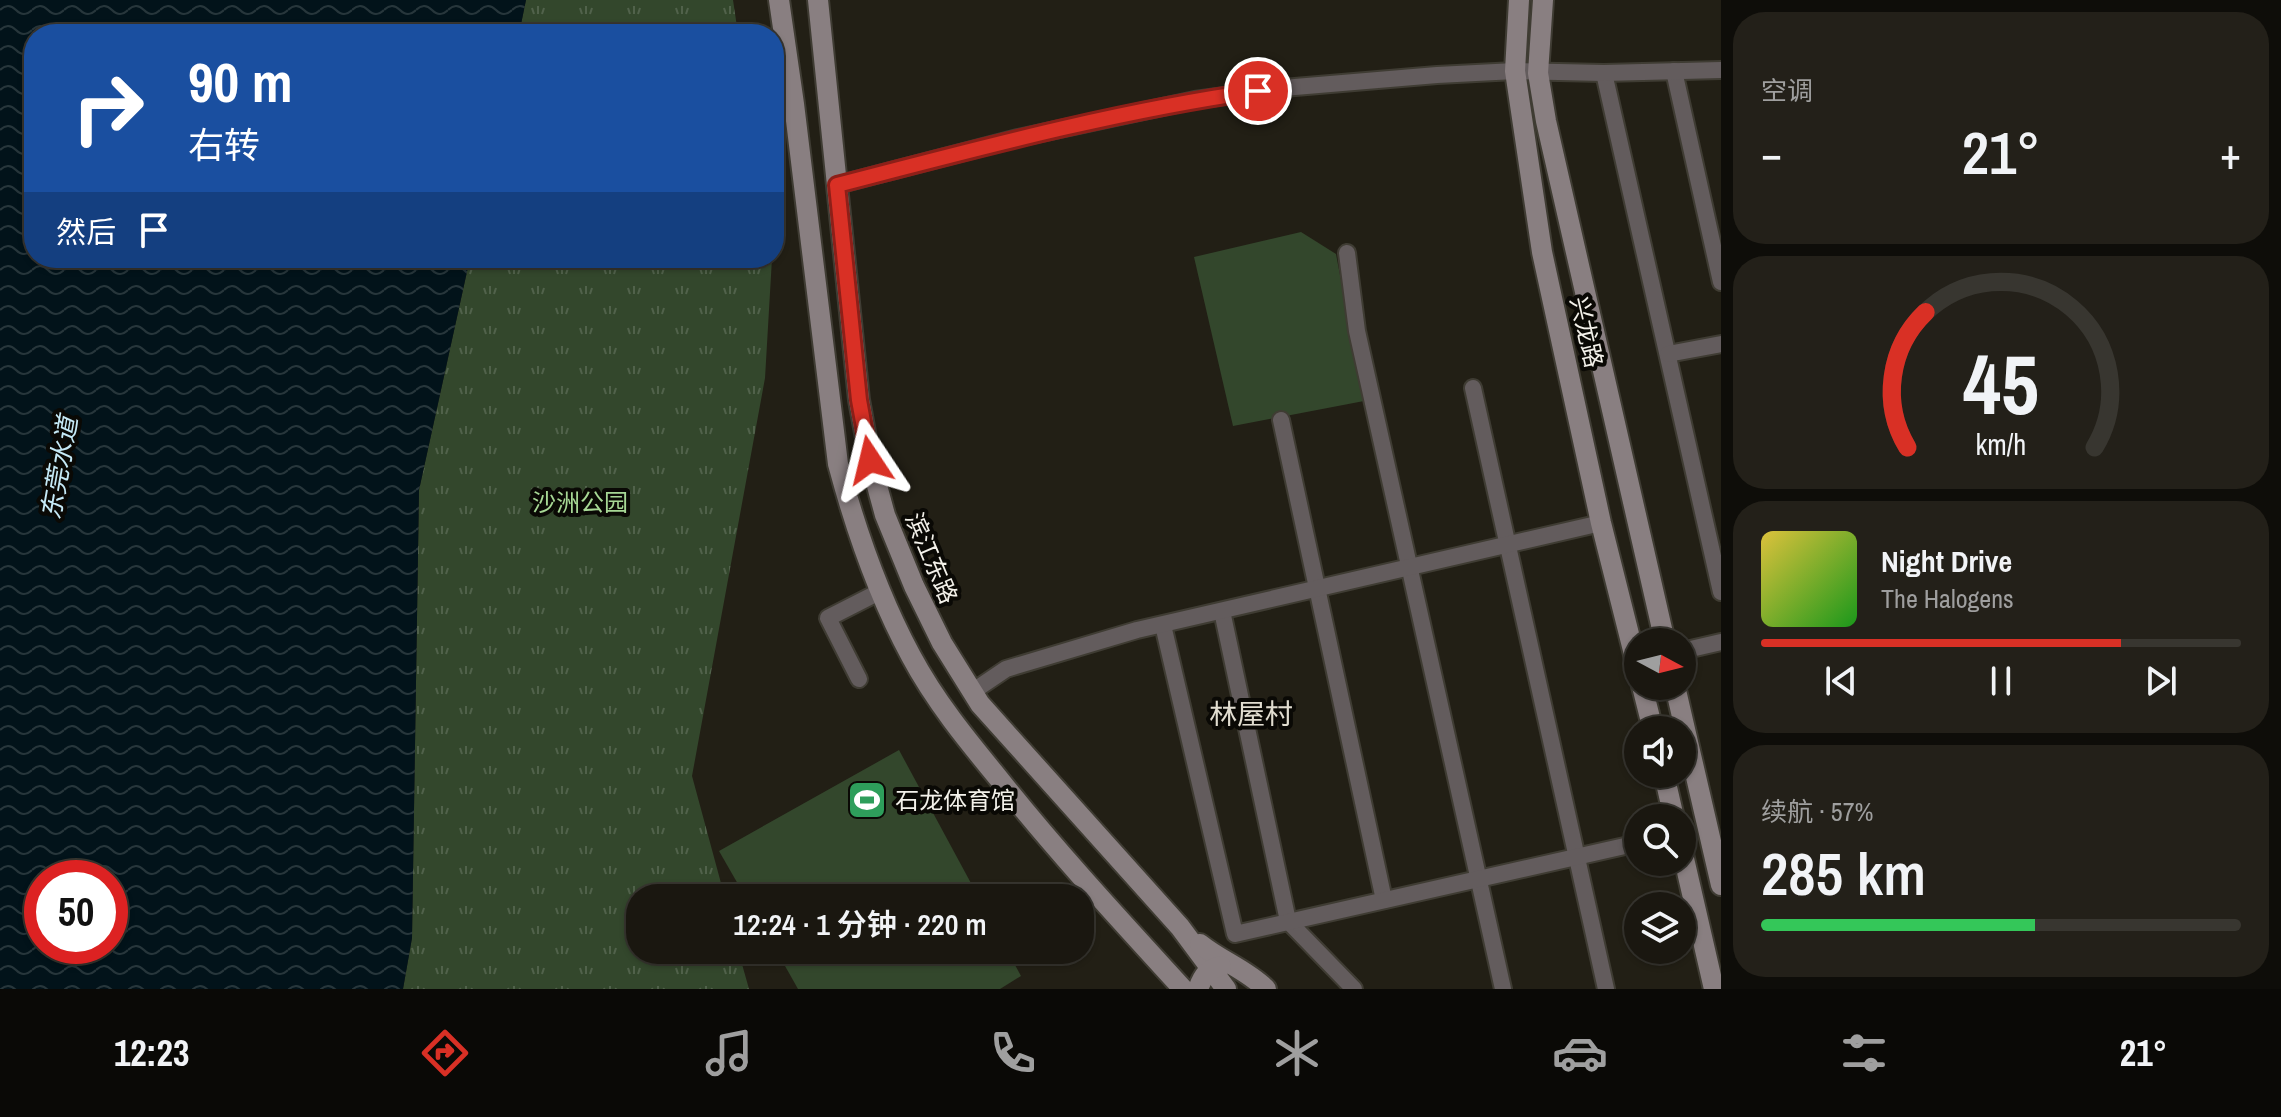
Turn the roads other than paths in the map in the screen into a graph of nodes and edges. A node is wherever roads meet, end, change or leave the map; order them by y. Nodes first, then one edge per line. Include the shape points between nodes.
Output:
1 (779, 0) edge
2 (818, 0) edge
3 (1519, 0) edge
4 (1543, 0) edge
5 (782, 24) edge
6 (784, 35) edge
7 (1721, 70) edge
8 (1515, 71) junction
9 (1674, 71) junction
10 (1538, 73) junction
11 (1604, 73) junction
12 (837, 185) junction
13 (1347, 253) dead end
14 (1721, 282) edge
15 (1721, 344) edge
16 (1668, 354) junction
17 (1473, 388) dead end
18 (1281, 420) dead end
19 (1601, 523) junction
20 (1507, 545) junction
21 (1410, 567) junction
22 (1316, 589) junction
23 (879, 592) junction
24 (1721, 592) edge
25 (1222, 611) junction
26 (1163, 625) junction
27 (1627, 628) edge
28 (1662, 628) edge
29 (1721, 642) edge
30 (1696, 648) edge
31 (859, 679) dead end
32 (972, 692) junction
33 (1678, 700) edge
34 (1624, 846) edge
35 (1578, 856) junction
36 (1688, 876) edge
37 (1478, 879) junction
38 (1721, 885) edge
39 (1384, 900) junction
40 (1288, 921) junction
41 (1180, 927) junction
42 (1211, 968) junction
43 (1240, 969) junction
44 (1183, 989) edge
45 (1198, 989) edge
46 (1226, 989) edge
47 (1266, 989) edge
48 (1354, 989) edge
49 (1503, 989) edge
50 (1606, 989) edge
51 (1714, 989) edge

1 - 5 main road
2 - 12 main road, 滨江东路
3 - 8 main road, 兴龙路
4 - 10 main road, 兴龙路
6 - 23 main road via 838,464
7 - 9 street
8 - 10 street
8 - 12 street via 1298,86 1195,100
8 - 19 main road, 兴龙路 via 1542,252
9 - 11 street
9 - 14 street
10 - 11 street
10 - 28 main road, 兴龙路
11 - 16 street
12 - 32 main road, 滨江东路 via 870,460 914,586
13 - 21 street via 1357,331
15 - 16 street
16 - 24 street
17 - 20 street
18 - 22 street
19 - 20 street
19 - 27 main road, 兴龙路
20 - 21 street
20 - 35 street
21 - 22 street
21 - 37 street
22 - 25 street
22 - 39 street
23 - 31 street via 828,618
23 - 44 main road via 949,718 1054,848
25 - 26 street
25 - 40 street
26 - 32 street via 1006,669
26 - 40 street via 1235,934
29 - 30 street
32 - 41 main road, 滨江东路
33 - 38 main road
34 - 35 street
35 - 37 street
35 - 50 street
36 - 51 main road
37 - 39 street
37 - 49 street
39 - 40 street
40 - 48 street
41 - 42 main road, 滨江东路
41 - 43 main road
42 - 43 main road
42 - 45 main road
42 - 46 main road, 滨江东路
43 - 47 main road

